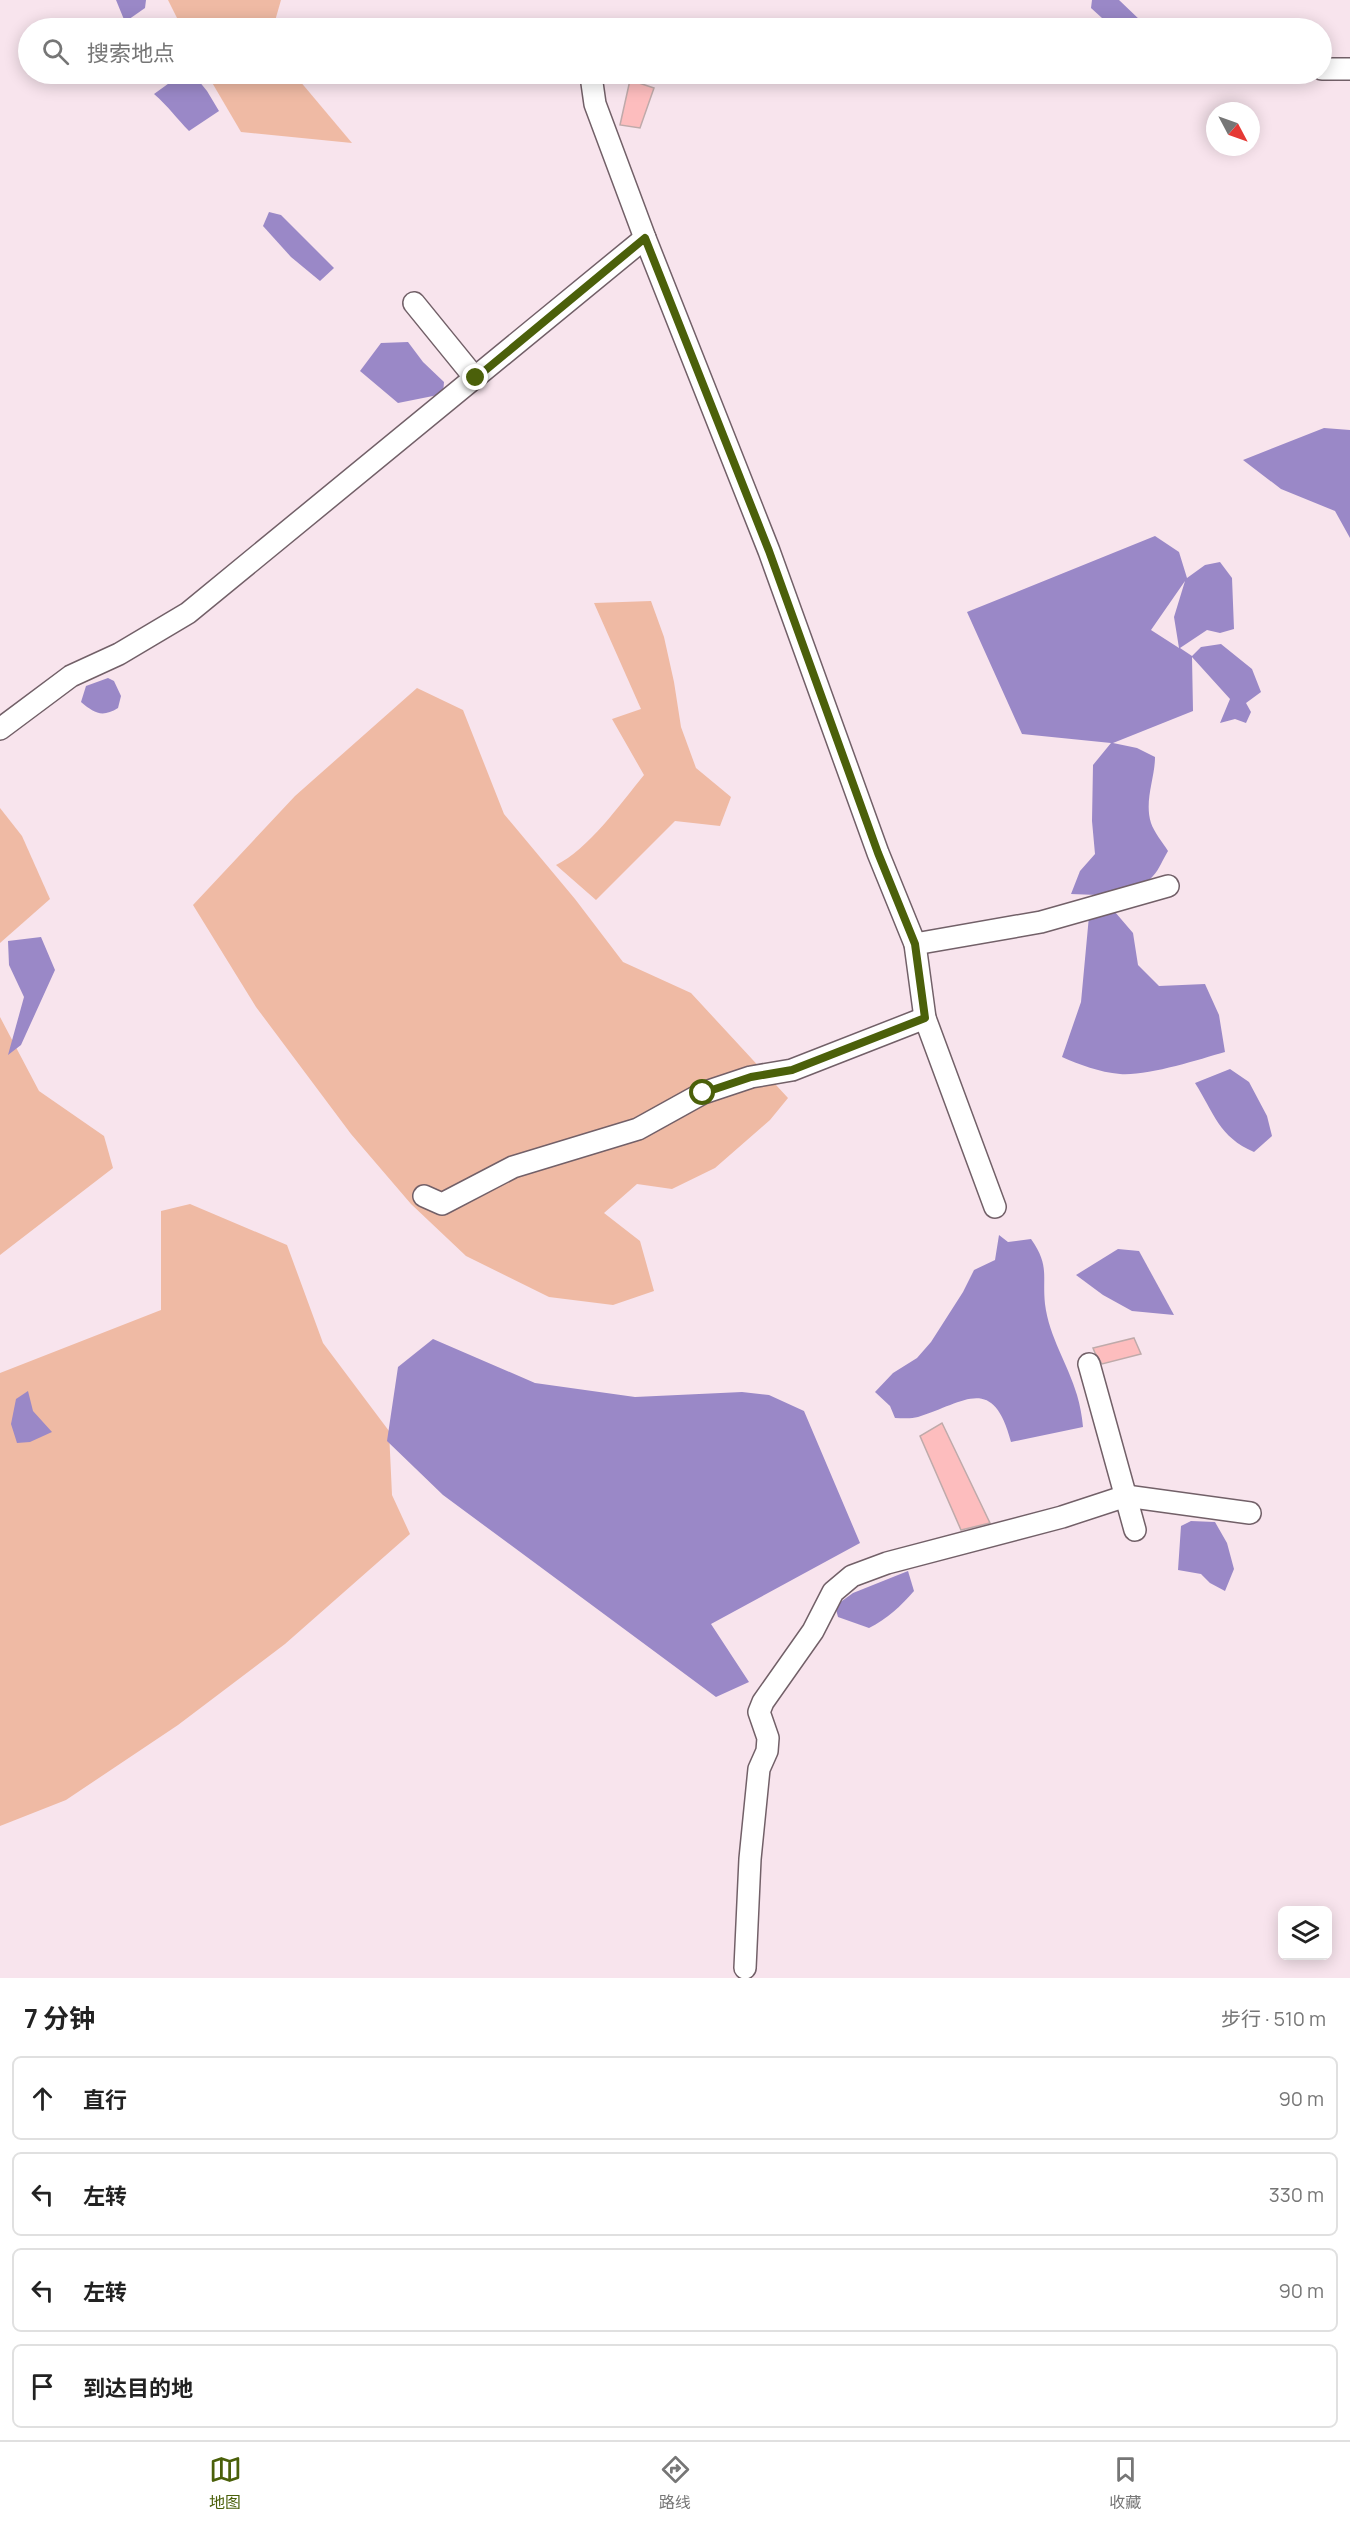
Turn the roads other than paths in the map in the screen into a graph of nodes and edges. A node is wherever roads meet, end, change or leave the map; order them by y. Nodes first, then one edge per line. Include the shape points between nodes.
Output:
1 (1332, 69) edge
2 (1350, 69) edge
3 (592, 84) edge
4 (645, 238) junction
5 (414, 303) dead end
6 (476, 378) junction
7 (0, 729) edge
8 (1167, 886) dead end
9 (915, 944) junction
10 (925, 1018) junction
11 (424, 1196) dead end
12 (995, 1206) dead end
13 (1089, 1364) dead end
14 (1126, 1496) junction
15 (1251, 1513) dead end
16 (1135, 1530) dead end
17 (745, 1968) dead end

1 - 2 street
3 - 4 street via 595,105
4 - 6 street
4 - 9 street via 769,551
5 - 6 street
6 - 7 street via 189,613 119,654 71,676
8 - 9 street via 1041,922
9 - 10 street
10 - 11 street via 792,1070 751,1077 703,1093 638,1129 513,1167 442,1204
10 - 12 street
13 - 14 street
14 - 15 street
14 - 16 street
14 - 17 street via 887,1563 852,1575 833,1592 759,1712 768,1738 759,1769

